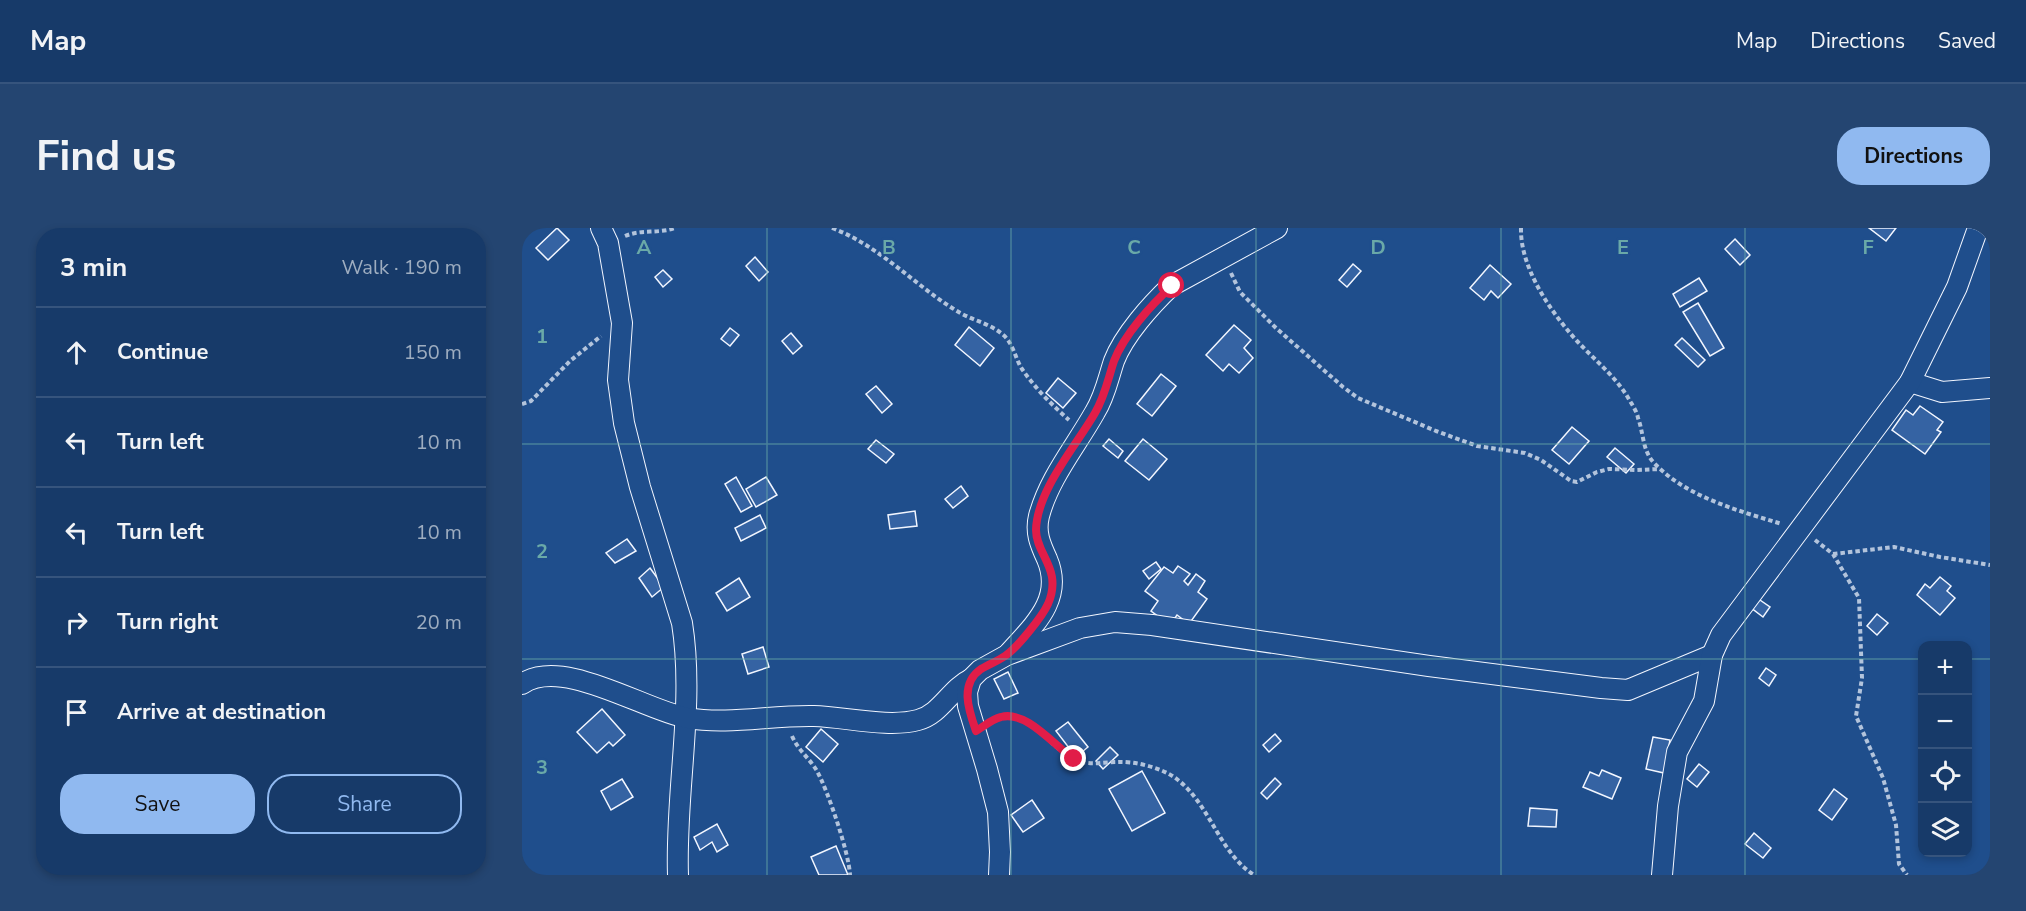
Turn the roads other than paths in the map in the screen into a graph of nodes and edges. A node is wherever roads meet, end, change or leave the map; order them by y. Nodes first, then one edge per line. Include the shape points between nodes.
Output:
1 (1277, 228) edge
2 (1978, 228) edge
3 (604, 236) edge
4 (1910, 382) junction
5 (1990, 388) edge
6 (1712, 655) junction
7 (1007, 656) junction
8 (971, 679) junction
9 (522, 684) edge
10 (685, 718) junction
11 (678, 875) edge
12 (999, 875) edge
13 (1662, 875) edge

1 - 7 street via 1172,286 1158,298 1122,346 1105,396 1046,495 1036,531 1052,571 1049,602
2 - 4 street via 1958,287
3 - 10 street via 622,322 618,380 624,423 682,623 687,670
4 - 5 street via 1942,392
4 - 6 street via 1721,634
6 - 7 street via 1628,690 1127,622 1080,628
6 - 13 street via 1704,701 1675,762
7 - 8 street
8 - 10 street via 961,684 938,709 908,722 786,716 723,721
8 - 12 street via 968,706 998,812
9 - 10 street via 540,677 569,679
10 - 11 street

